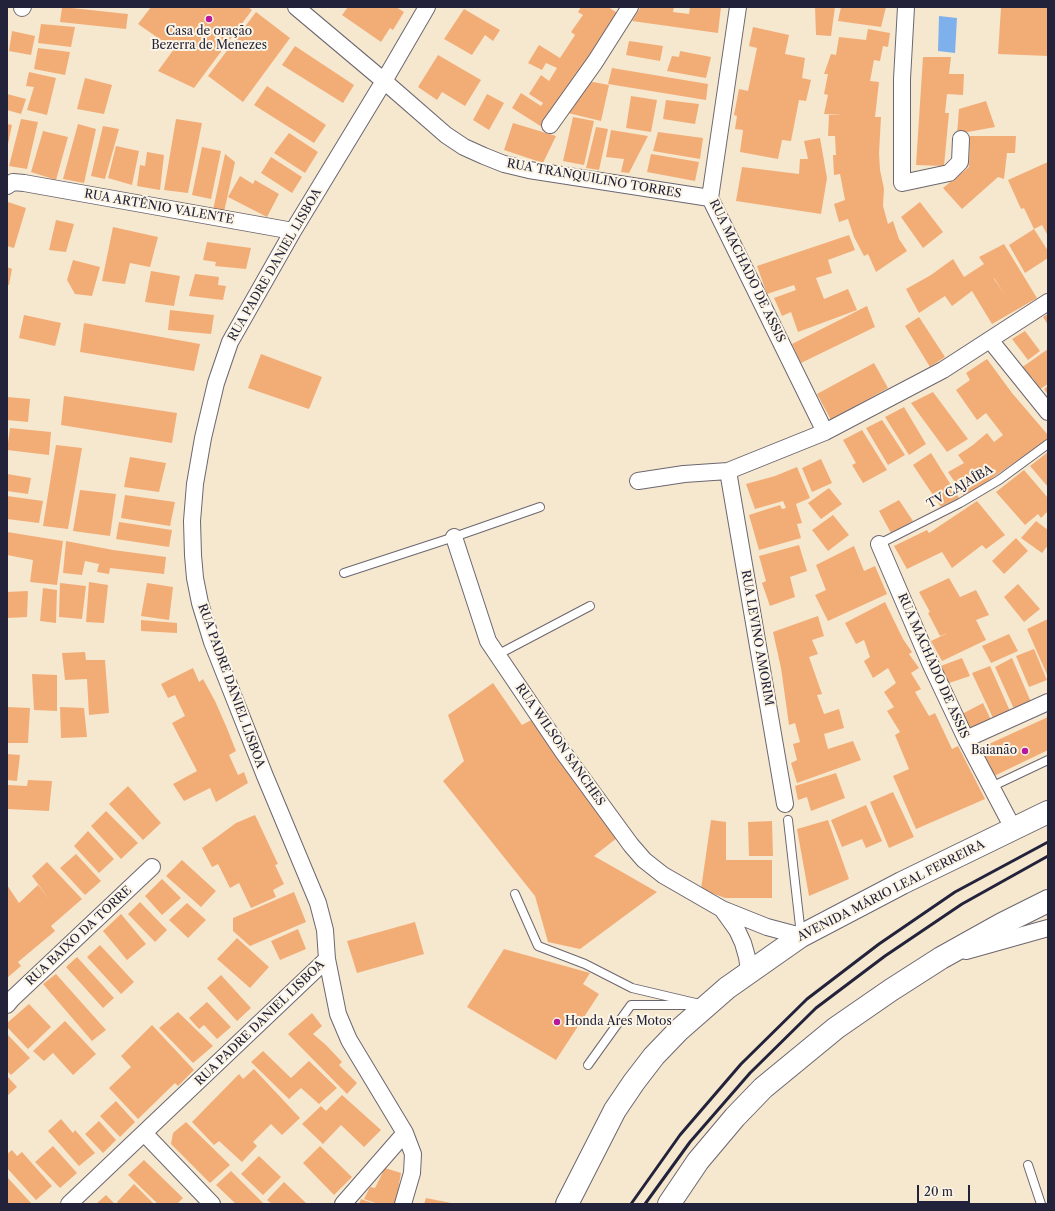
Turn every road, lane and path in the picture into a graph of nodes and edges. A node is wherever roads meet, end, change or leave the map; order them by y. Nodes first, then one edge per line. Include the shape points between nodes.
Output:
1 (296, 7) edge
2 (427, 7) edge
3 (630, 7) edge
4 (738, 7) edge
5 (906, 7) edge
6 (384, 81) junction
7 (550, 124) dead end
8 (961, 139) dead end
9 (7, 186) edge
10 (710, 198) junction
11 (293, 231) junction
12 (1048, 302) edge
13 (990, 340) junction
14 (1048, 412) edge
15 (825, 432) junction
16 (1048, 444) edge
17 (728, 471) junction
18 (638, 482) dead end
19 (540, 507) dead end
20 (454, 537) junction
21 (879, 544) joint
22 (344, 573) dead end
23 (590, 606) dead end
24 (497, 655) junction
25 (1048, 702) edge
26 (966, 739) junction
27 (1048, 760) edge
28 (991, 787) junction
29 (787, 812) joint
30 (1048, 812) edge
31 (1014, 830) junction
32 (152, 867) dead end
33 (515, 894) dead end
34 (1048, 900) edge
35 (722, 909) junction
36 (1048, 928) edge
37 (801, 936) junction
38 (941, 958) junction
39 (327, 959) junction
40 (749, 971) junction
41 (9, 999) edge
42 (706, 1005) junction
43 (588, 1066) dead end
44 (144, 1133) junction
45 (406, 1133) junction
46 (1028, 1165) dead end
47 (69, 1204) edge
48 (212, 1204) edge
49 (342, 1204) edge
50 (403, 1204) edge
51 (568, 1204) edge
52 (669, 1204) edge
53 (1041, 1204) edge

1 - 6 street, RUA TRANQUILINO TORRES
2 - 6 street, RUA PADRE DANIEL LISBOA
3 - 7 street via 595,62
4 - 10 street, RUA MACHADO DE ASSIS
5 - 8 street via 902,79 902,183 949,173 960,162
6 - 10 street, RUA TRANQUILINO TORRES via 446,135 464,147 504,164 534,171
6 - 11 street, RUA PADRE DANIEL LISBOA
9 - 11 street, RUA ARTÊNIO VALENTE via 13,182 24,183
10 - 15 street, RUA MACHADO DE ASSIS
11 - 39 street, RUA PADRE DANIEL LISBOA via 230,342 216,383 202,438 195,484 193,555 200,603 212,642 318,903 326,930
12 - 13 street
13 - 14 street
13 - 15 street via 943,370
15 - 17 street
16 - 21 lane, TV CAJAÍBA via 999,480
17 - 18 street via 684,474
17 - 29 street, RUA LEVINO AMORIM
19 - 20 lane
20 - 22 lane
20 - 24 street, RUA WILSON SANCHES via 488,641
21 - 26 street, RUA MACHADO DE ASSIS
23 - 24 lane
24 - 35 street, RUA WILSON SANCHES via 568,758 644,860 663,875
25 - 26 street
26 - 28 street, RUA MACHADO DE ASSIS
27 - 28 lane
28 - 31 street, RUA MACHADO DE ASSIS
29 - 37 lane
30 - 31 highway, AVENIDA MÁRIO LEAL FERREIRA
31 - 37 highway, AVENIDA MÁRIO LEAL FERREIRA via 902,883
32 - 41 street, RUA BAIXO DA TORRE
33 - 42 lane via 538,946 585,964 632,988
34 - 38 highway
35 - 37 street, RUA WILSON SANCHES via 767,927
35 - 40 street, RUA WILSON SANCHES via 743,943
36 - 38 street
37 - 40 highway, AVENIDA MÁRIO LEAL FERREIRA
38 - 52 highway via 836,1028 763,1088 709,1148
39 - 44 street, RUA PADRE DANIEL LISBOA
39 - 45 street via 338,1014 349,1040
40 - 42 highway, AVENIDA MÁRIO LEAL FERREIRA
42 - 43 lane via 631,1006
42 - 51 highway, AVENIDA MÁRIO LEAL FERREIRA via 654,1056 634,1082 615,1110
44 - 47 street, RUA PADRE DANIEL LISBOA
44 - 48 street
45 - 49 street
45 - 50 street via 413,1154 412,1173
46 - 53 lane

